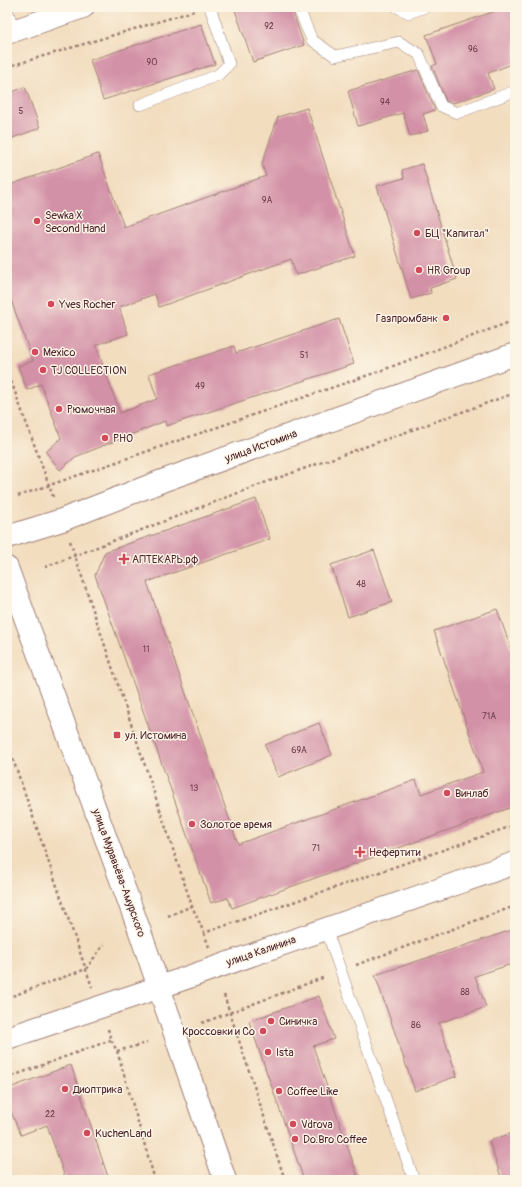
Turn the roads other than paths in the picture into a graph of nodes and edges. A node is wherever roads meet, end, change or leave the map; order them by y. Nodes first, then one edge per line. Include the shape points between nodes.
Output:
1 (83, 7) edge
2 (210, 7) edge
3 (298, 7) edge
4 (397, 7) edge
5 (425, 7) edge
6 (7, 10) edge
7 (10, 32) edge
8 (515, 91) edge
9 (140, 105) dead end
10 (515, 354) edge
11 (7, 537) edge
12 (7, 568) edge
13 (515, 863) edge
14 (326, 929) junction
15 (160, 987) junction
16 (7, 1038) edge
17 (226, 1180) edge
18 (414, 1180) edge

1 - 7 main road
2 - 9 lane via 228,64 218,75
3 - 8 lane via 312,40 335,56 399,42 419,54 440,106 457,112
4 - 5 lane via 409,13
6 - 7 lane
10 - 11 main road, улица Истомина via 162,481 62,520
12 - 15 main road, улица Муравьёва-Амурского
13 - 14 main road, улица Калинина
14 - 15 main road, улица Калинина
14 - 18 lane
15 - 16 main road, улица Калинина
15 - 17 main road, улица Муравьёва-Амурского

